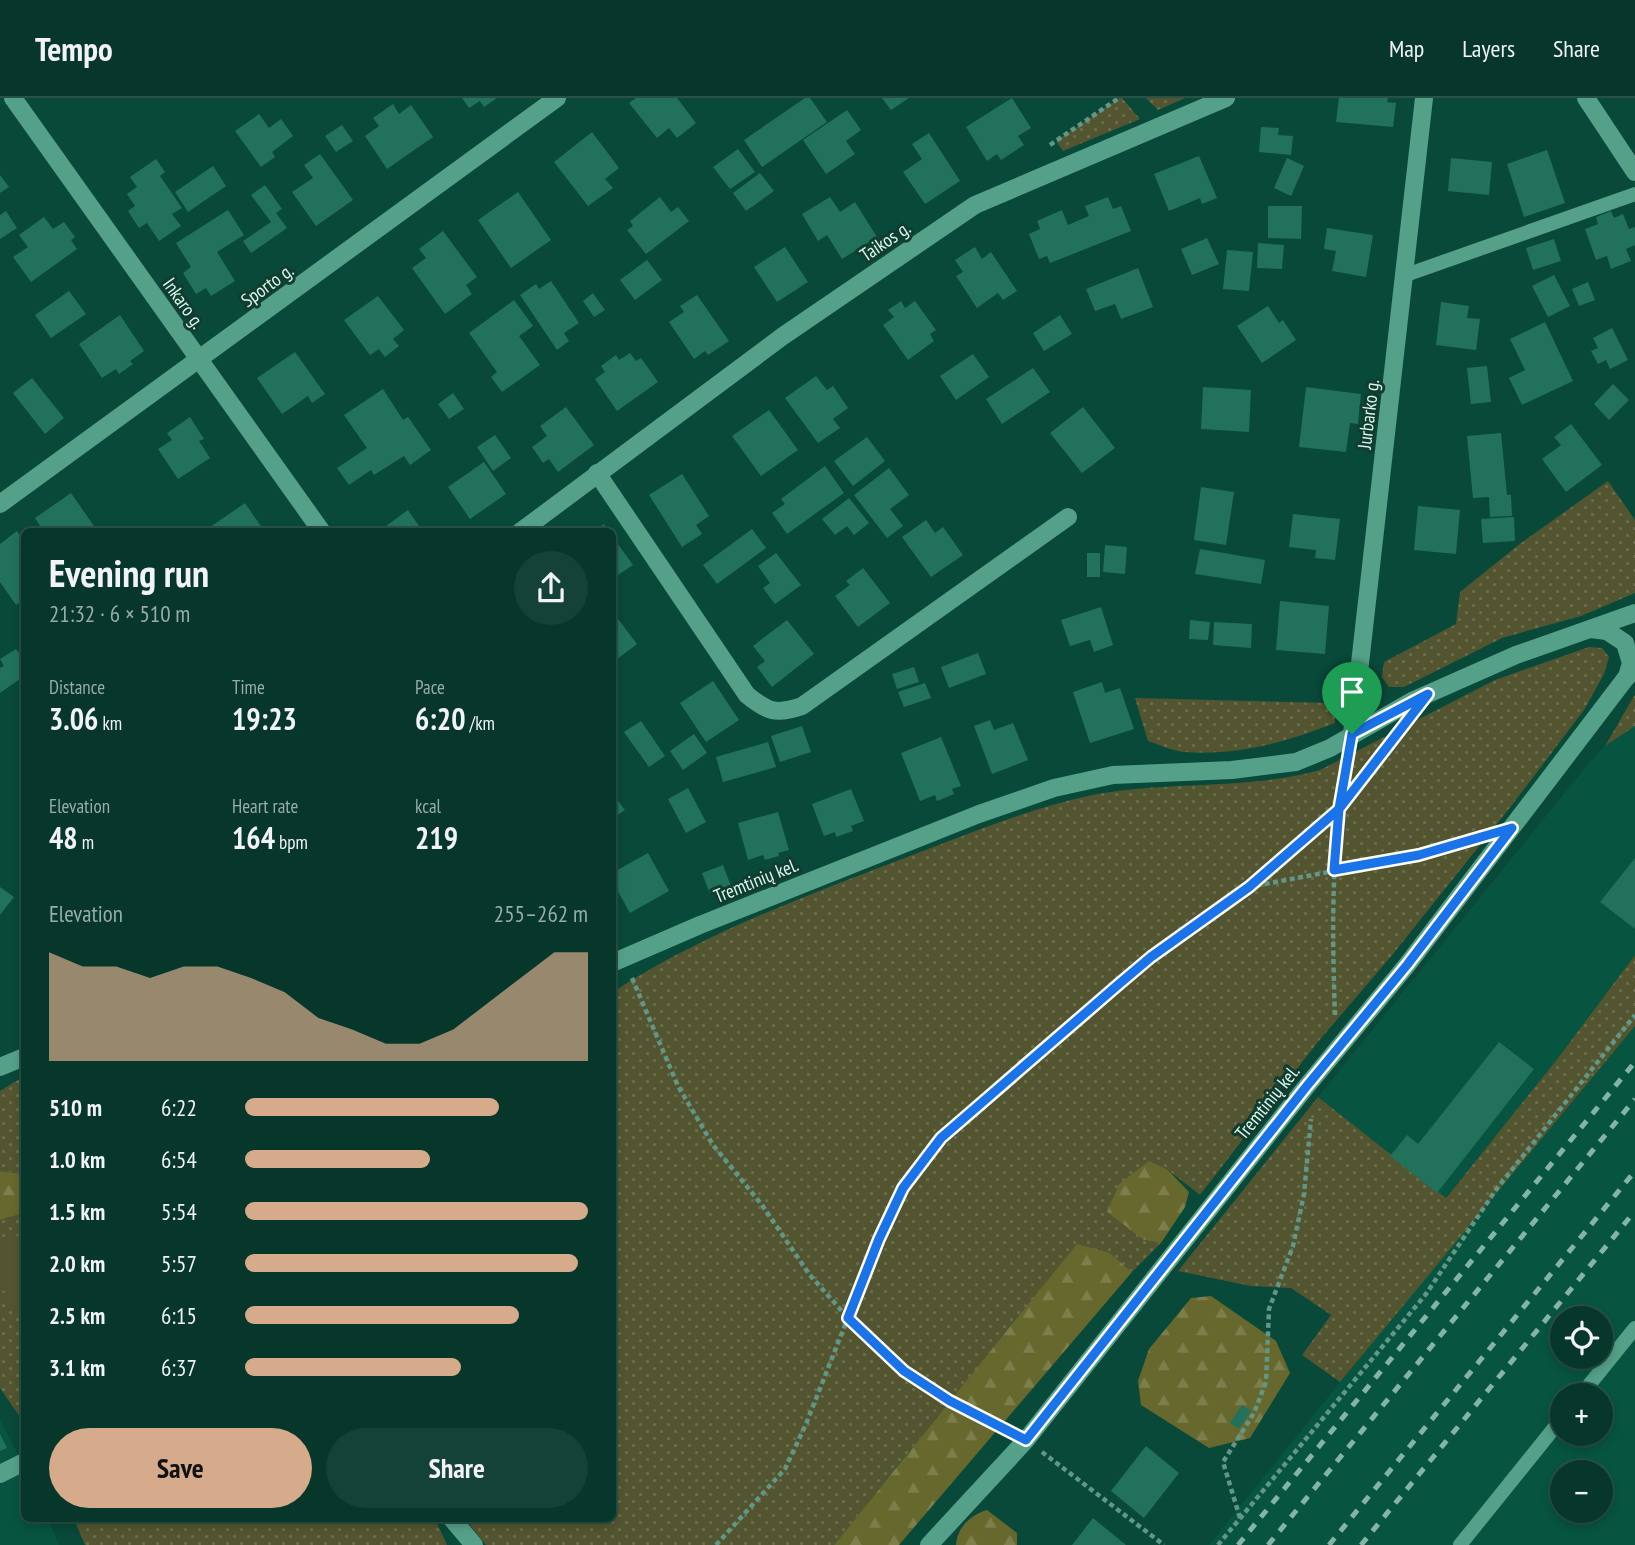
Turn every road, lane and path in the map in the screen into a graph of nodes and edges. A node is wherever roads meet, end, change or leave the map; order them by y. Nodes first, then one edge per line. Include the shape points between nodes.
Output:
1 (13, 98) edge
2 (557, 98) edge
3 (1226, 98) edge
4 (1424, 98) edge
5 (1595, 101) edge
6 (1635, 172) edge
7 (1635, 194) edge
8 (1406, 275) junction
9 (199, 361) junction
10 (597, 473) junction
11 (0, 504) edge
12 (1068, 517) dead end
13 (319, 528) edge
14 (525, 528) edge
15 (1635, 613) edge
16 (1590, 628) junction
17 (1631, 671) edge
18 (1352, 734) junction
19 (1393, 739) dead end
20 (1339, 809) junction
21 (1472, 840) dead end
22 (1334, 870) junction
23 (1249, 887) junction
24 (616, 957) edge
25 (616, 958) edge
26 (1635, 1015) edge
27 (1339, 1047) junction
28 (21, 1058) edge
29 (0, 1067) edge
30 (1306, 1087) junction
31 (848, 1318) junction
32 (1635, 1328) edge
33 (1591, 1383) edge
34 (1550, 1433) edge
35 (1026, 1440) junction
36 (21, 1464) edge
37 (0, 1474) edge
38 (1240, 1518) junction
39 (455, 1522) edge
40 (474, 1545) edge
41 (716, 1545) edge
42 (929, 1545) edge
43 (1164, 1545) edge
44 (1218, 1545) edge
45 (1460, 1545) edge

1 - 9 street, Inkaro g.
2 - 9 street, Sporto g.
3 - 10 street, Taikos g. via 975,205 783,336
4 - 8 street, Jurbarko g.
5 - 6 street
7 - 8 lane
8 - 18 street, Jurbarko g.
9 - 11 street, Sporto g.
9 - 13 street, Inkaro g.
10 - 12 street via 747,695 763,708 782,713 802,706
10 - 14 street, Taikos g.
15 - 16 street, Tremtinių kel.
16 - 17 street, Tremtinių kel. via 1607,631 1625,643
16 - 18 street, Tremtinių kel. via 1412,701
17 - 27 street, Tremtinių kel.
18 - 20 path
18 - 24 street, Tremtinių kel. via 1296,762 1233,770 1113,775 1054,788
19 - 20 path
20 - 22 path
20 - 23 path
21 - 22 path
22 - 23 path
22 - 27 path
23 - 31 path via 1143,964 941,1138 903,1188
25 - 31 path via 636,986 678,1086 713,1145 809,1274
26 - 38 path via 1495,1191 1426,1294
27 - 30 street, Tremtinių kel.
28 - 29 street
30 - 35 street, Tremtinių kel.
30 - 38 path via 1312,1110 1304,1195 1293,1246 1269,1309 1266,1382 1254,1413 1223,1462
31 - 35 path via 904,1371
31 - 41 path via 785,1469
32 - 33 lane
34 - 45 lane
35 - 42 street, Tremtinių kel.
35 - 43 path
36 - 37 street
38 - 44 path
39 - 40 street

